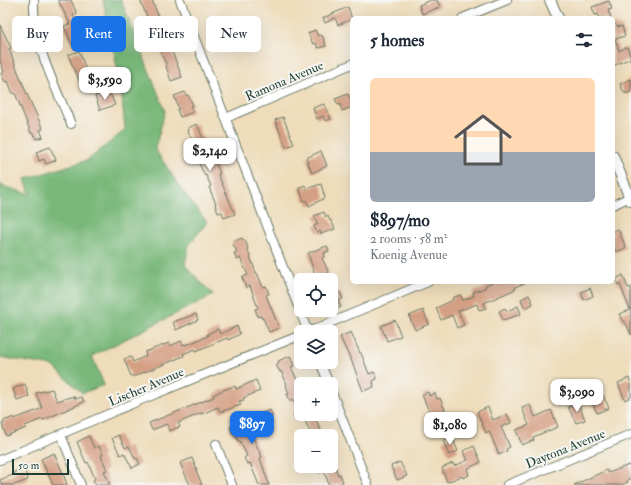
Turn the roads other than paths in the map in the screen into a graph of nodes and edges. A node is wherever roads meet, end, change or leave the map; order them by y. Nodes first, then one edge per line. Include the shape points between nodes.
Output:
1 (34, 0) edge
2 (180, 0) edge
3 (507, 0) edge
4 (550, 0) edge
5 (468, 16) edge
6 (557, 16) edge
7 (350, 65) edge
8 (226, 118) junction
9 (71, 124) dead end
10 (615, 161) edge
11 (630, 199) edge
12 (615, 204) edge
13 (423, 284) edge
14 (305, 325) edge
15 (325, 325) edge
16 (294, 338) edge
17 (338, 408) edge
18 (631, 434) edge
19 (61, 435) junction
20 (216, 444) dead end
21 (0, 460) edge
22 (81, 485) edge
23 (232, 485) edge
24 (368, 485) edge
25 (507, 485) edge

1 - 9 street via 35,22 42,52
2 - 8 street
3 - 5 street
4 - 6 street
7 - 8 street, Ramona Avenue
8 - 14 street
10 - 11 street
11 - 12 street
13 - 15 street
16 - 19 street, Lischer Avenue
17 - 24 street
18 - 25 street, Daytona Avenue
19 - 21 street, Lischer Avenue
19 - 22 street
20 - 23 street

